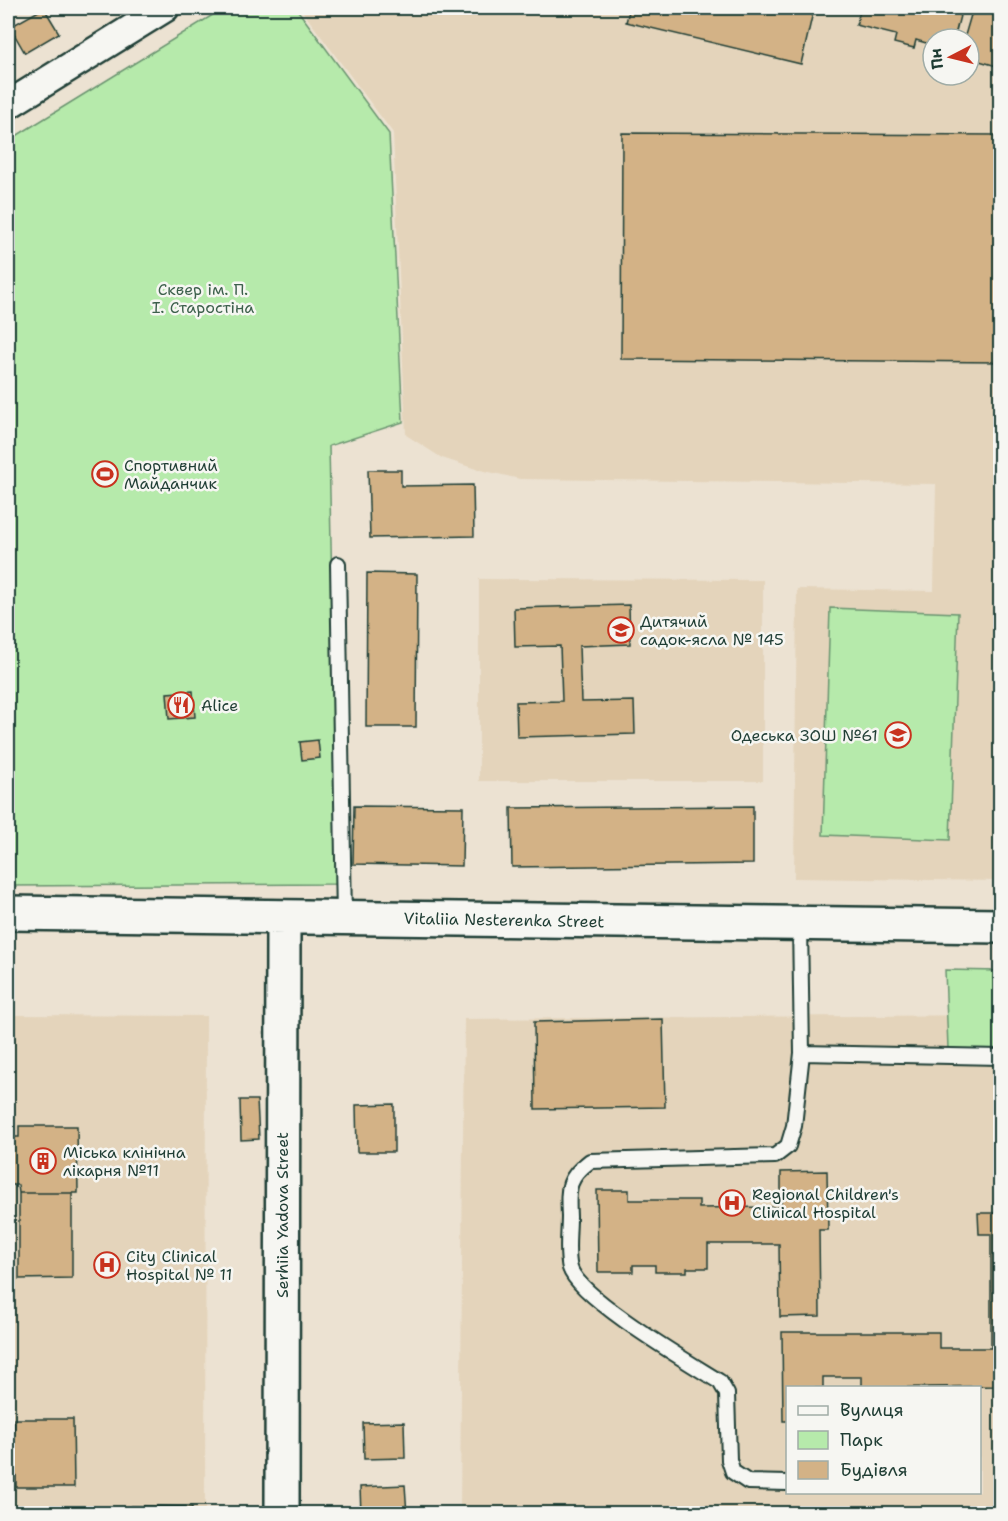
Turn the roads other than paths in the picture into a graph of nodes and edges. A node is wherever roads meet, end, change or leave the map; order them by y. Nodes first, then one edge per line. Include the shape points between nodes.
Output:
1 (165, 8) edge
2 (8, 105) edge
3 (338, 564) dead end
4 (8, 913) edge
5 (283, 917) junction
6 (344, 918) junction
7 (800, 924) junction
8 (1000, 926) edge
9 (802, 1053) junction
10 (1000, 1057) edge
11 (786, 1483) edge
12 (282, 1514) edge

1 - 2 street
3 - 6 lane
4 - 5 main road, Vitaliia Nesterenka Street
5 - 6 main road, Vitaliia Nesterenka Street
5 - 12 main road, Serhiia Yadova Street
6 - 7 main road, Vitaliia Nesterenka Street
7 - 8 main road, Vitaliia Nesterenka Street
7 - 9 lane
9 - 10 lane
9 - 11 lane via 794,1126 788,1146 775,1156 590,1161 575,1172 568,1192 570,1268 580,1283 613,1313 720,1382 727,1394 729,1460 733,1472 748,1482

